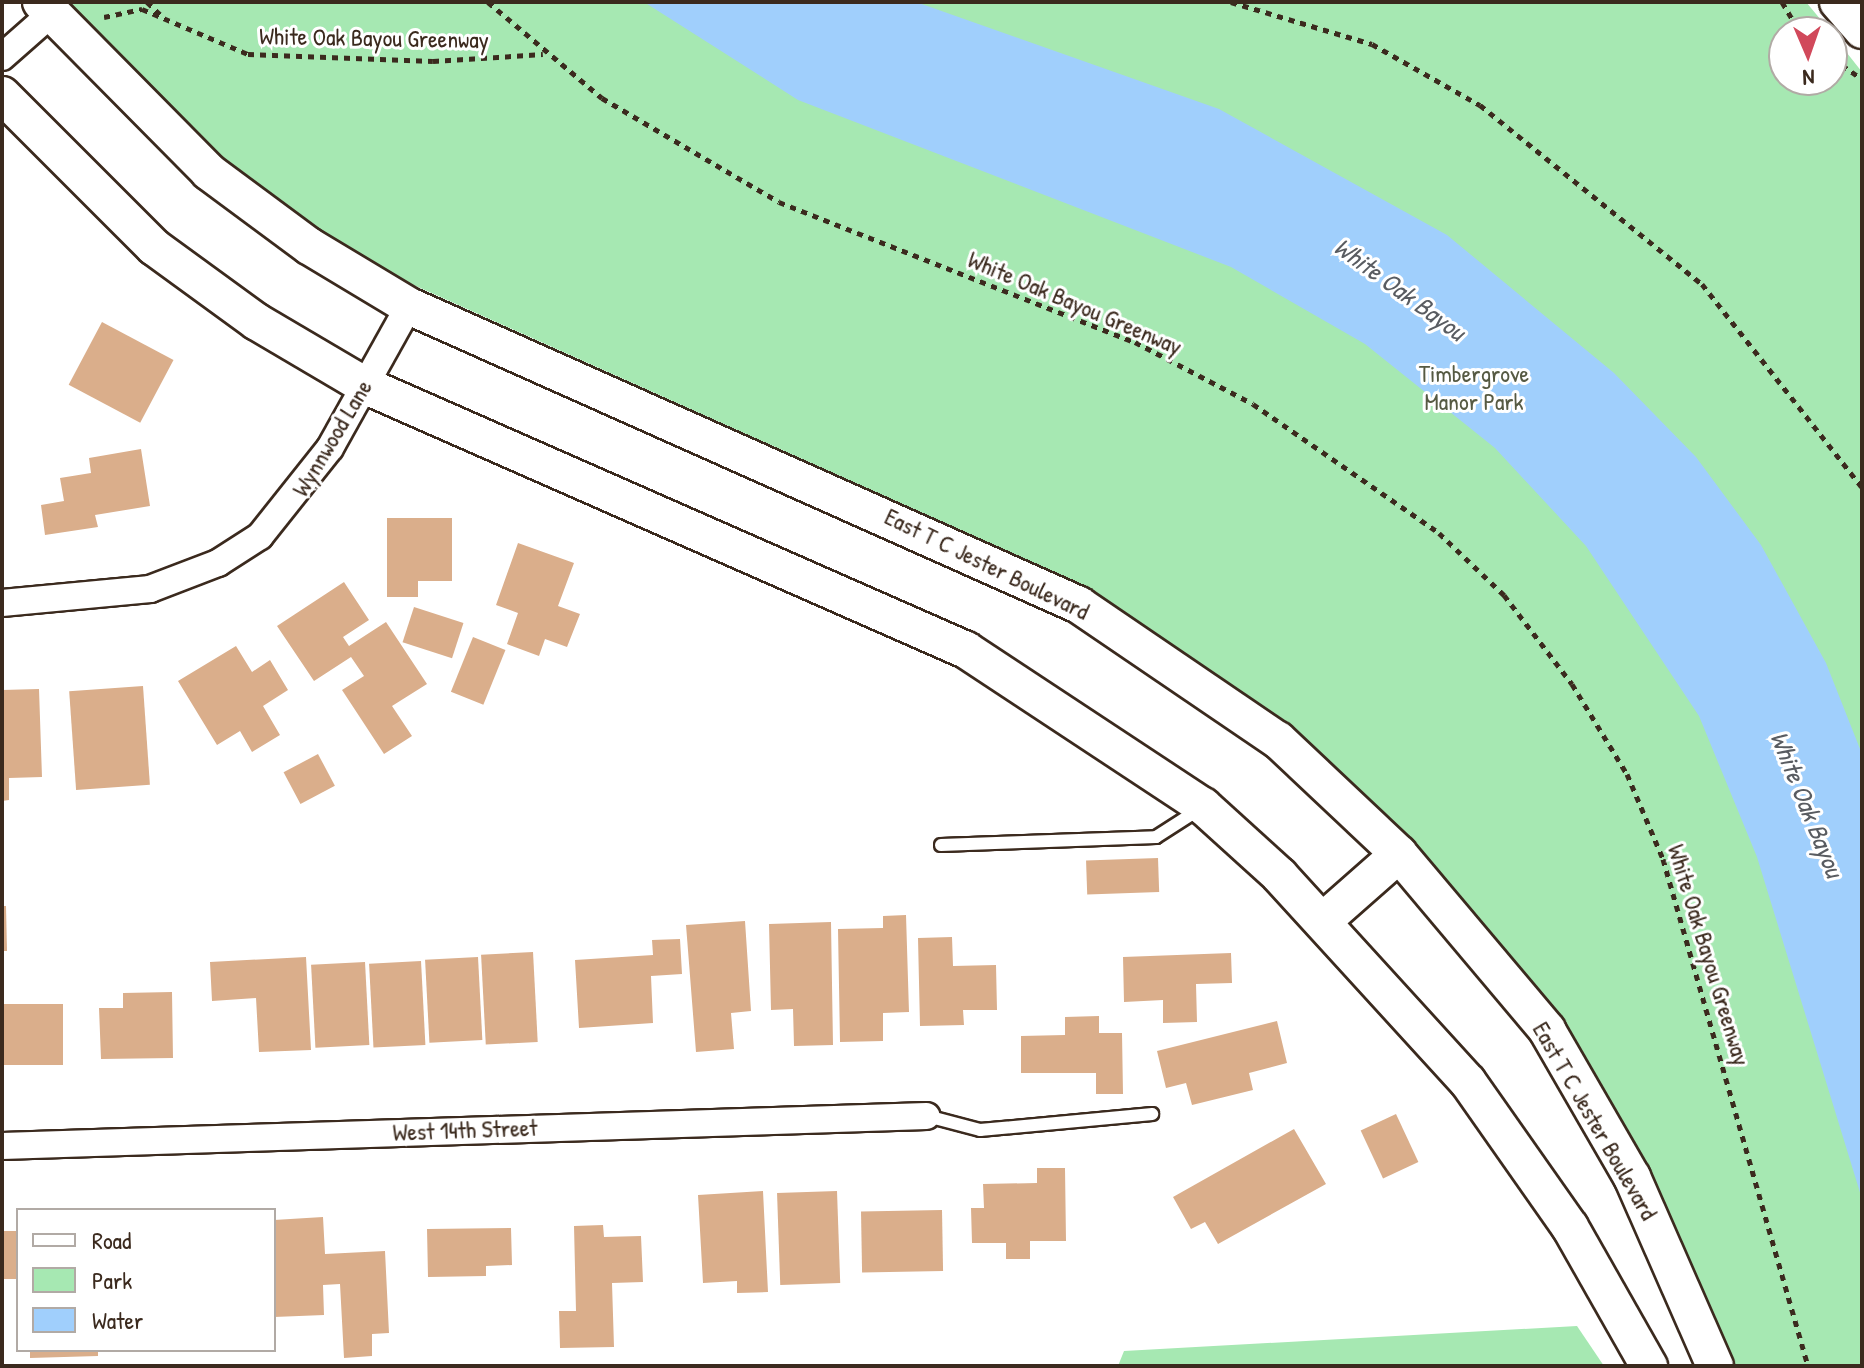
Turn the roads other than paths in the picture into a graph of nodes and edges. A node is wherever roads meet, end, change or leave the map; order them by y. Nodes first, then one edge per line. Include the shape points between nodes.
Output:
1 (1838, 2) edge
2 (46, 8) edge
3 (1862, 30) edge
4 (2, 57) edge
5 (2, 95) edge
6 (409, 306) junction
7 (364, 385) junction
8 (2, 603) edge
9 (1203, 806) junction
10 (941, 845) dead end
11 (1399, 854) junction
12 (1323, 921) junction
13 (1152, 1114) dead end
14 (927, 1116) joint
15 (2, 1146) edge
16 (1649, 1366) edge
17 (1715, 1366) edge

1 - 3 street
2 - 4 street
2 - 6 street, East T C Jester Boulevard via 209,172 309,246
5 - 7 street via 154,247
6 - 7 street, Wynnwood Lane
6 - 11 street, East T C Jester Boulevard via 1079,605 1278,740
7 - 8 street, Wynnwood Lane via 294,502 218,563 150,589
7 - 9 street via 966,650
9 - 10 lane via 1156,837
9 - 12 street
11 - 12 street
11 - 17 street, East T C Jester Boulevard via 1547,1030 1632,1177
12 - 16 street via 1468,1082 1570,1227
13 - 14 lane via 980,1130
14 - 15 street, West 14th Street

